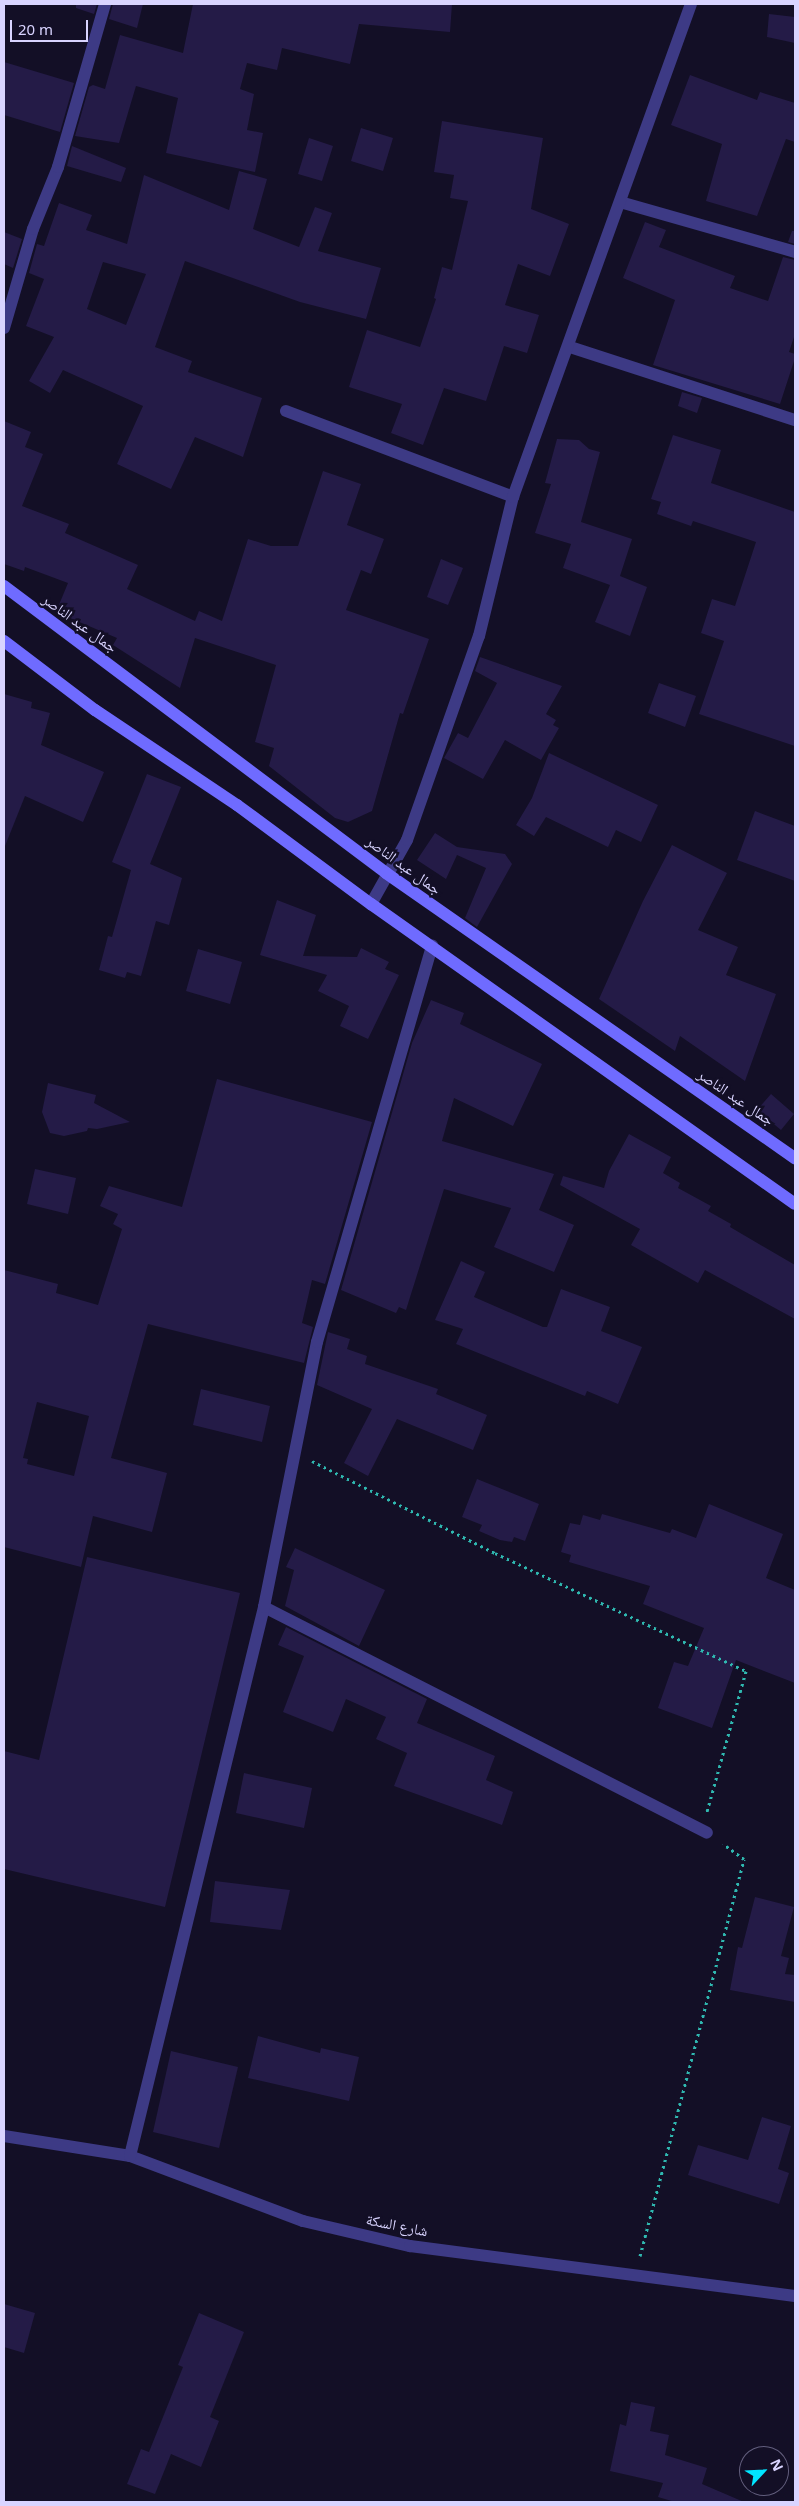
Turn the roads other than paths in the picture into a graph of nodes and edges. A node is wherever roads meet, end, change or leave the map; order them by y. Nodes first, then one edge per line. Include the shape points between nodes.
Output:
1 (105, 4) edge
2 (691, 4) edge
3 (620, 202) junction
4 (795, 252) edge
5 (4, 328) edge
6 (570, 347) junction
7 (286, 411) dead end
8 (795, 420) edge
9 (513, 497) junction
10 (4, 586) edge
11 (4, 641) edge
12 (386, 872) junction
13 (371, 904) junction
14 (432, 945) junction
15 (795, 1158) edge
16 (795, 1204) edge
17 (264, 1608) junction
18 (707, 1832) dead end
19 (4, 2136) edge
20 (130, 2156) junction
21 (795, 2296) edge

1 - 5 street via 58,167 34,229
2 - 3 street
3 - 4 street
3 - 6 street
6 - 8 street
6 - 9 street
7 - 9 street
9 - 12 street via 479,636 407,840
10 - 12 main road, جمال عبد الناصر
11 - 13 main road via 95,710 237,805
12 - 13 street
12 - 15 main road, جمال عبد الناصر
13 - 14 main road
14 - 16 main road
14 - 17 street via 317,1342
17 - 18 street
17 - 20 street
19 - 20 street, شارع السكة
20 - 21 street, شارع السكة via 303,2221 410,2246

